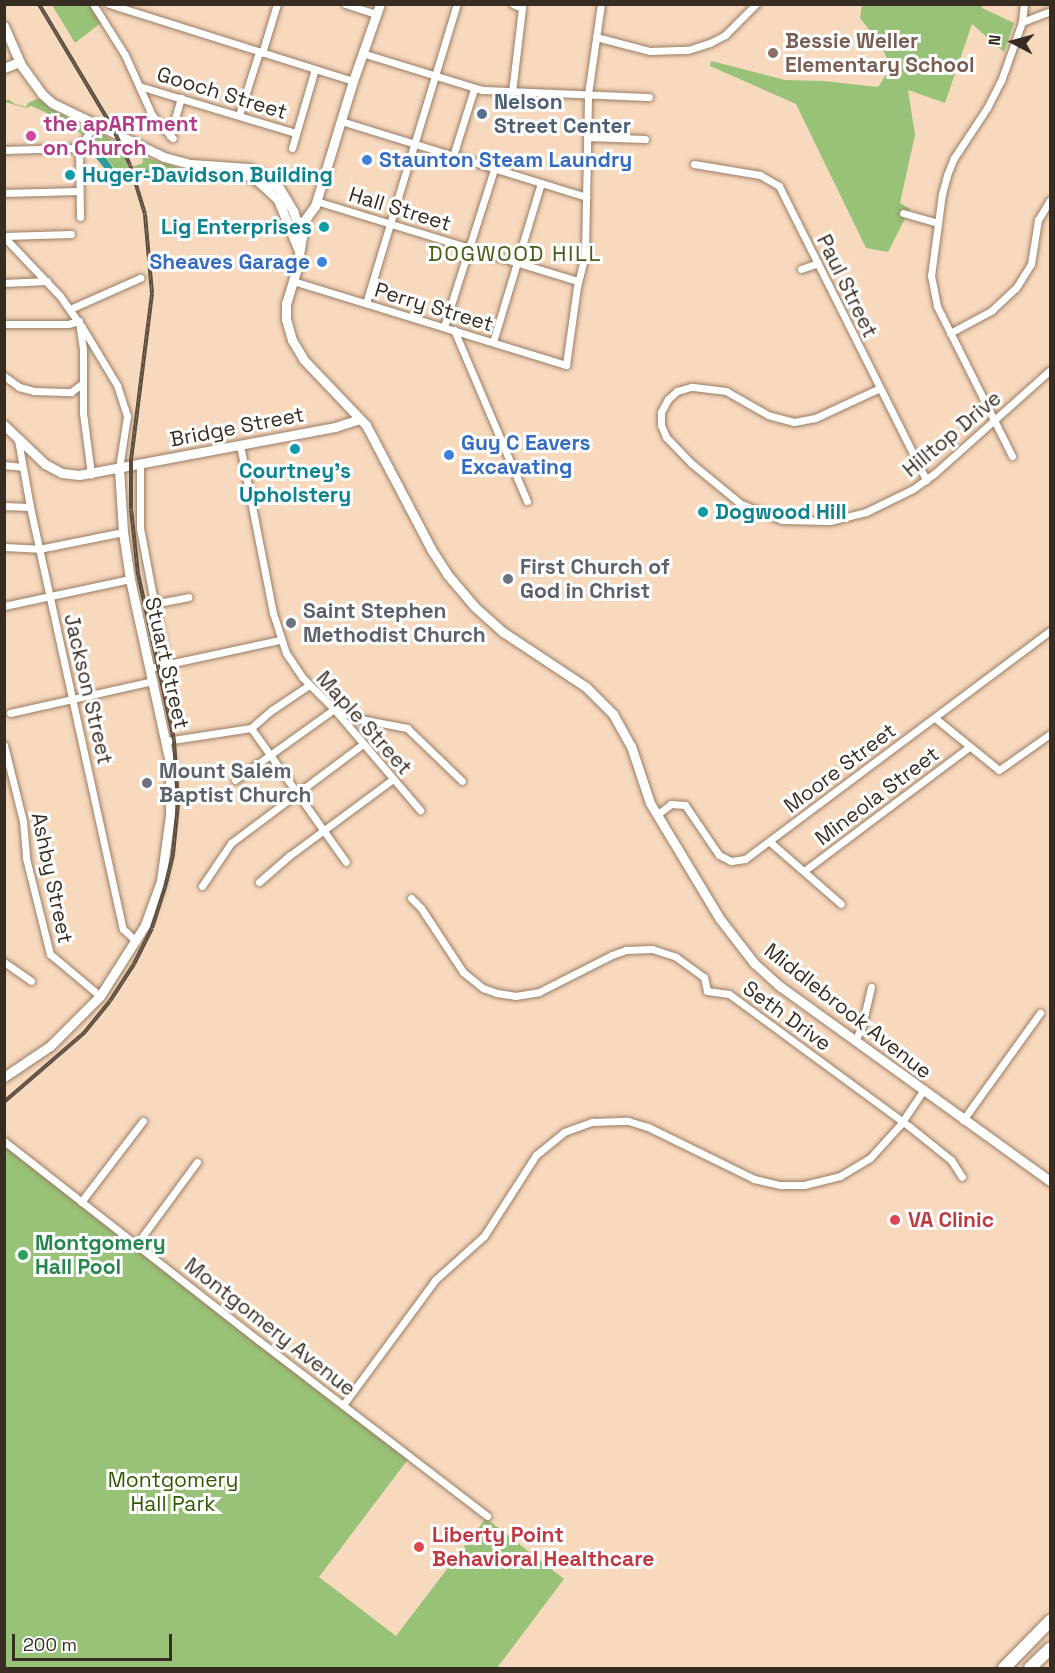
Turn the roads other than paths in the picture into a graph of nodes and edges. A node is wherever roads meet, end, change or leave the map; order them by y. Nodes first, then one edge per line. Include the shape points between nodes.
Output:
1 (93, 4) edge
2 (109, 4) edge
3 (277, 4) edge
4 (345, 4) edge
5 (457, 4) edge
6 (513, 4) edge
7 (602, 4) edge
8 (756, 4) edge
9 (1024, 4) edge
10 (378, 9) edge
11 (1050, 11) edge
12 (1022, 22) junction
13 (4, 26) edge
14 (596, 37) junction
15 (260, 52) junction
16 (362, 53) junction
17 (19, 62) junction
18 (4, 68) edge
19 (315, 69) junction
20 (435, 77) junction
21 (353, 81) junction
22 (139, 86) junction
23 (474, 89) junction
24 (512, 92) junction
25 (588, 94) junction
26 (649, 97) dead end
27 (181, 98) junction
28 (239, 115) junction
29 (341, 121) junction
30 (95, 123) junction
31 (296, 133) junction
32 (587, 137) junction
33 (645, 139) dead end
34 (415, 144) junction
35 (79, 146) junction
36 (292, 148) dead end
37 (4, 150) edge
38 (453, 156) junction
39 (694, 164) dead end
40 (494, 169) junction
41 (541, 183) junction
42 (79, 191) junction
43 (4, 193) edge
44 (587, 197) junction
45 (1050, 200) edge
46 (316, 201) junction
47 (903, 213) dead end
48 (80, 217) dead end
49 (938, 223) junction
50 (391, 224) junction
51 (294, 225) junction
52 (71, 234) dead end
53 (4, 236) edge
54 (469, 247) junction
55 (518, 263) junction
56 (818, 263) junction
57 (801, 269) dead end
58 (140, 278) dead end
59 (47, 281) junction
60 (293, 281) junction
61 (578, 281) junction
62 (4, 283) edge
63 (366, 303) junction
64 (70, 309) junction
65 (79, 321) junction
66 (4, 324) edge
67 (444, 327) junction
68 (454, 330) junction
69 (950, 333) junction
70 (493, 342) junction
71 (1050, 370) edge
72 (4, 376) edge
73 (83, 383) junction
74 (880, 388) junction
75 (360, 419) junction
76 (994, 420) junction
77 (4, 425) edge
78 (18, 440) junction
79 (240, 445) junction
80 (1012, 456) dead end
81 (4, 465) edge
82 (140, 465) junction
83 (22, 466) junction
84 (119, 468) junction
85 (91, 474) junction
86 (926, 480) junction
87 (527, 501) dead end
88 (4, 506) edge
89 (30, 507) junction
90 (123, 532) junction
91 (4, 547) edge
92 (39, 549) junction
93 (130, 579) junction
94 (50, 597) junction
95 (188, 597) dead end
96 (153, 604) junction
97 (4, 606) edge
98 (1050, 630) edge
99 (280, 640) junction
100 (166, 665) junction
101 (150, 668) junction
102 (153, 681) junction
103 (309, 685) junction
104 (73, 699) junction
105 (334, 709) junction
106 (10, 713) dead end
107 (935, 718) junction
108 (250, 727) junction
109 (1050, 734) edge
110 (166, 741) junction
111 (363, 744) junction
112 (4, 745) edge
113 (969, 747) junction
114 (270, 755) junction
115 (393, 779) junction
116 (235, 780) dead end
117 (462, 781) dead end
118 (296, 794) junction
119 (420, 810) dead end
120 (658, 814) junction
121 (324, 831) junction
122 (770, 842) junction
123 (346, 862) dead end
124 (804, 871) junction
125 (259, 882) dead end
126 (202, 886) dead end
127 (411, 898) dead end
128 (841, 904) dead end
129 (136, 941) junction
130 (4, 962) edge
131 (31, 981) dead end
132 (872, 987) dead end
133 (100, 996) junction
134 (1040, 1013) dead end
135 (855, 1041) junction
136 (4, 1077) edge
137 (923, 1091) junction
138 (963, 1120) junction
139 (143, 1121) dead end
140 (902, 1121) junction
141 (4, 1141) edge
142 (197, 1162) dead end
143 (963, 1177) dead end
144 (1050, 1181) edge
145 (81, 1202) junction
146 (136, 1245) junction
147 (343, 1405) junction
148 (488, 1516) dead end
149 (1050, 1621) edge
150 (1050, 1649) edge
151 (1004, 1668) edge
152 (1030, 1668) edge

1 - 22 street via 119,43
2 - 15 street
3 - 15 street
4 - 10 street
5 - 20 street
6 - 24 street via 522,8
7 - 14 street
8 - 14 street via 718,39 683,51 650,51
9 - 12 street
10 - 16 main road
11 - 12 street
12 - 49 street via 996,92 951,164
13 - 17 main road, Middlebrook Avenue
14 - 25 street
15 - 19 street
15 - 28 street
16 - 20 street
16 - 21 main road
17 - 18 main road
17 - 30 main road, Middlebrook Avenue via 47,100
19 - 21 street
19 - 31 street
20 - 23 street
20 - 34 street
21 - 29 main road
22 - 27 street, Gooch Street
22 - 27 street via 152,115 172,137
23 - 24 street
23 - 38 street
24 - 25 street
25 - 26 street
25 - 32 street
27 - 28 street, Gooch Street
28 - 31 street, Gooch Street
29 - 34 street
29 - 46 main road
30 - 35 street
30 - 51 main road, Middlebrook Avenue via 169,159 248,168 270,180 285,196
31 - 36 street
32 - 33 street
32 - 44 street
34 - 38 street
34 - 50 street
35 - 37 street
35 - 42 street
38 - 40 street
39 - 56 street, Paul Street via 760,175 776,183
40 - 41 street
40 - 54 street
41 - 44 street
41 - 55 street
42 - 43 street
42 - 48 street
44 - 61 street via 585,254
45 - 69 street via 1038,220 1031,264 1016,288 991,311
46 - 50 street, Hall Street
46 - 51 main road via 305,219
47 - 49 street
49 - 69 street via 931,283
50 - 54 street, Hall Street
50 - 63 street
51 - 60 main road, Middlebrook Avenue via 302,246
52 - 53 street
53 - 59 street, Stuart Street
54 - 55 street, Hall Street
54 - 67 street
55 - 61 street, Hall Street
55 - 70 street
56 - 57 street
56 - 74 street, Paul Street
58 - 64 street
59 - 62 street
59 - 64 street, Stuart Street
60 - 63 street, Perry Street
60 - 75 main road, Middlebrook Avenue via 286,313 294,344 304,360
61 - 70 street, Perry Street via 566,365
63 - 67 street, Perry Street
64 - 65 street, Stuart Street
65 - 66 street
65 - 73 street
65 - 84 street, Stuart Street via 114,380 126,410
67 - 68 street, Perry Street
68 - 70 street, Perry Street
68 - 87 street
69 - 76 street
71 - 76 street, Hilltop Drive
72 - 73 street via 32,391 71,392
73 - 85 street
74 - 86 street, Paul Street
74 - 86 street, Hilltop Drive via 815,418 794,422 768,415 726,391 691,387 668,399 661,425 666,437 729,496 783,520 817,523 848,518
75 - 79 main road, Bridge Street
75 - 120 main road, Middlebrook Avenue via 435,556 465,596 503,632 586,687 613,714 629,741 646,795
76 - 80 street
76 - 86 street, Hilltop Drive
77 - 78 main road, Bridge Street
78 - 83 street, Jackson Street
78 - 85 main road, Bridge Street via 57,471
79 - 82 main road, Bridge Street
79 - 99 street, Maple Street
81 - 83 street
82 - 84 main road, Bridge Street
82 - 96 street via 140,528
83 - 89 street, Jackson Street
84 - 85 main road, Bridge Street
84 - 90 main road, Stuart Street
88 - 89 street
89 - 92 street, Jackson Street
90 - 92 street
90 - 93 main road, Stuart Street
91 - 92 street
92 - 94 street, Jackson Street
93 - 94 street
93 - 101 main road, Stuart Street
94 - 97 street
94 - 104 street, Jackson Street
95 - 96 street
96 - 100 street
98 - 107 street, Moore Street
99 - 100 street
99 - 103 street, Maple Street
100 - 101 street
101 - 102 main road, Stuart Street
102 - 104 street
102 - 110 main road, Stuart Street
103 - 105 street, Maple Street
103 - 108 street
104 - 106 street
104 - 129 street, Jackson Street via 123,929
105 - 111 street, Maple Street
105 - 114 street
105 - 117 street via 360,719 407,728
107 - 113 street
107 - 122 street, Moore Street
108 - 110 street
108 - 114 street
109 - 113 street via 1003,769 996,769
110 - 129 main road, Stuart Street via 171,781 166,854 156,900
111 - 115 street, Maple Street
111 - 118 street
112 - 133 street, Ashby Street via 50,954
113 - 124 street, Mineola Street
114 - 116 street
114 - 118 street
115 - 119 street, Maple Street
115 - 121 street
118 - 121 street
118 - 126 street via 229,846
120 - 122 street, Moore Street via 671,804 687,806 717,854 728,860 745,859
120 - 135 main road, Middlebrook Avenue via 720,920 747,955 781,987
121 - 123 street
121 - 125 street
122 - 124 street
124 - 128 street
127 - 140 street, Seth Drive via 463,972 483,988 497,993 515,996 539,992 626,950 669,954 705,976 707,991 729,994
129 - 133 main road, Stuart Street
130 - 131 street
132 - 135 street
133 - 136 main road, Stuart Street via 50,1046
134 - 138 street
135 - 137 main road, Middlebrook Avenue
137 - 138 main road, Middlebrook Avenue
137 - 140 street
138 - 144 main road, Middlebrook Avenue
139 - 145 street
140 - 143 street, Seth Drive via 951,1160
140 - 147 street via 878,1152 853,1171 824,1182 797,1185 754,1179 638,1124 602,1120 564,1132 536,1155 484,1236 435,1280
141 - 145 street, Montgomery Avenue
142 - 146 street
145 - 146 street, Montgomery Avenue
146 - 147 street, Montgomery Avenue
147 - 148 street, Montgomery Avenue
149 - 151 highway
150 - 152 highway

